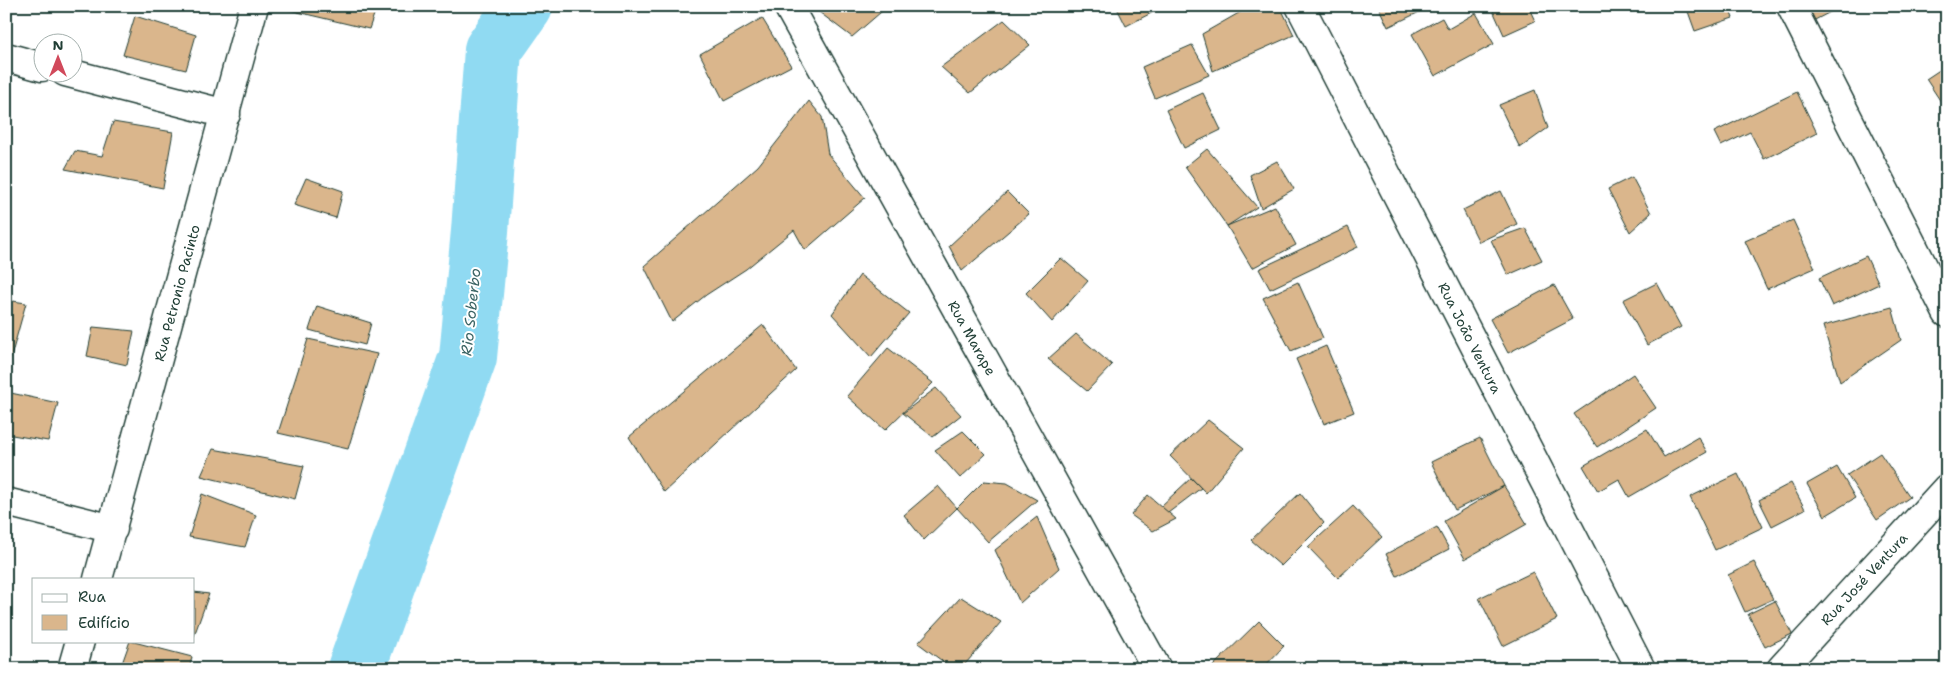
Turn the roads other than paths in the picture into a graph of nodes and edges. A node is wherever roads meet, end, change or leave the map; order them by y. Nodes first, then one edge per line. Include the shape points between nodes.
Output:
1 (254, 6) edge
2 (788, 6) edge
3 (1300, 6) edge
4 (1791, 6) edge
5 (6, 57) edge
6 (32, 64) edge
7 (82, 76) edge
8 (226, 114) junction
9 (1947, 313) edge
10 (1947, 488) edge
11 (6, 502) edge
12 (113, 528) junction
13 (98, 578) edge
14 (80, 642) edge
15 (72, 669) edge
16 (1157, 669) edge
17 (1641, 669) edge
18 (1781, 669) edge

1 - 8 street, Rua Petronio Pacinto
2 - 16 street, Rua Marape
3 - 17 street, Rua João Ventura
4 - 9 street
5 - 6 street
7 - 8 street
8 - 12 street, Rua Petronio Pacinto
10 - 18 street, Rua José Ventura
11 - 12 street
12 - 13 street, Rua Petronio Pacinto
14 - 15 street

